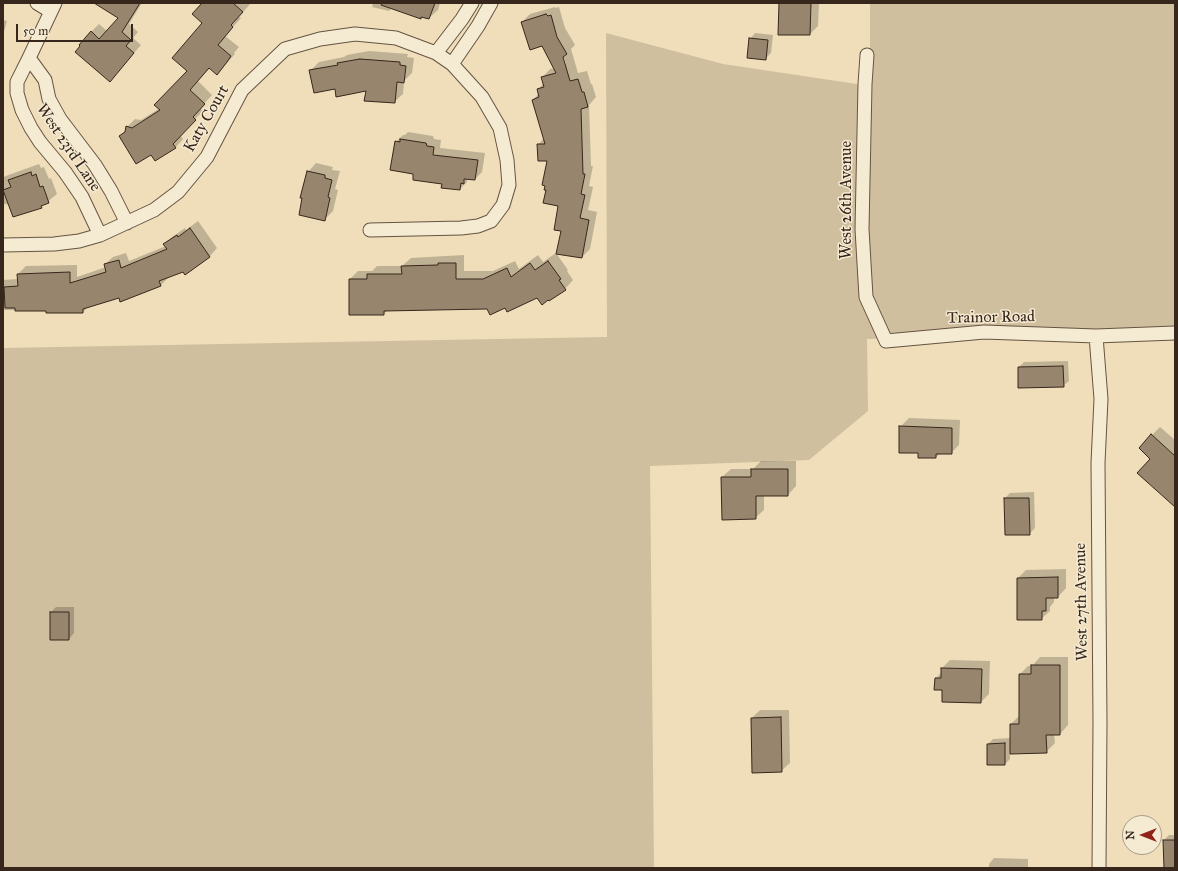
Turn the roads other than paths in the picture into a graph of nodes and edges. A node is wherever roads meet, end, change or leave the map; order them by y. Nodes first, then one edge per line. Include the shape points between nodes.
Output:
1 (37, 3) edge
2 (472, 3) edge
3 (491, 3) edge
4 (52, 7) edge
5 (436, 53) junction
6 (867, 55) dead end
7 (29, 58) junction
8 (452, 64) junction
9 (127, 223) junction
10 (370, 230) dead end
11 (100, 235) junction
12 (3, 245) edge
13 (1175, 333) edge
14 (1096, 336) junction
15 (886, 341) joint
16 (1098, 868) edge

1 - 4 street
2 - 5 street
3 - 8 street
4 - 7 street, West 23rd Lane
5 - 8 street, Katy Court
5 - 9 street, Katy Court via 396,38 355,34 320,39 285,49 242,90 207,157 178,192 154,210
6 - 15 street, West 26th Avenue via 862,229 865,282 866,297
7 - 9 street, West 23rd Lane via 45,80 49,99 60,119 95,165
7 - 11 street, West 23rd Lane via 17,82 22,110 40,142 82,197
8 - 10 street, Katy Court via 482,98 500,128 507,160 508,185 503,205 491,221 478,226
9 - 11 street, Katy Court
11 - 12 street, Katy Court via 54,244
13 - 14 street, Trainor Road
14 - 15 street, Trainor Road via 984,332
14 - 16 street, West 27th Avenue via 1101,398 1098,463

